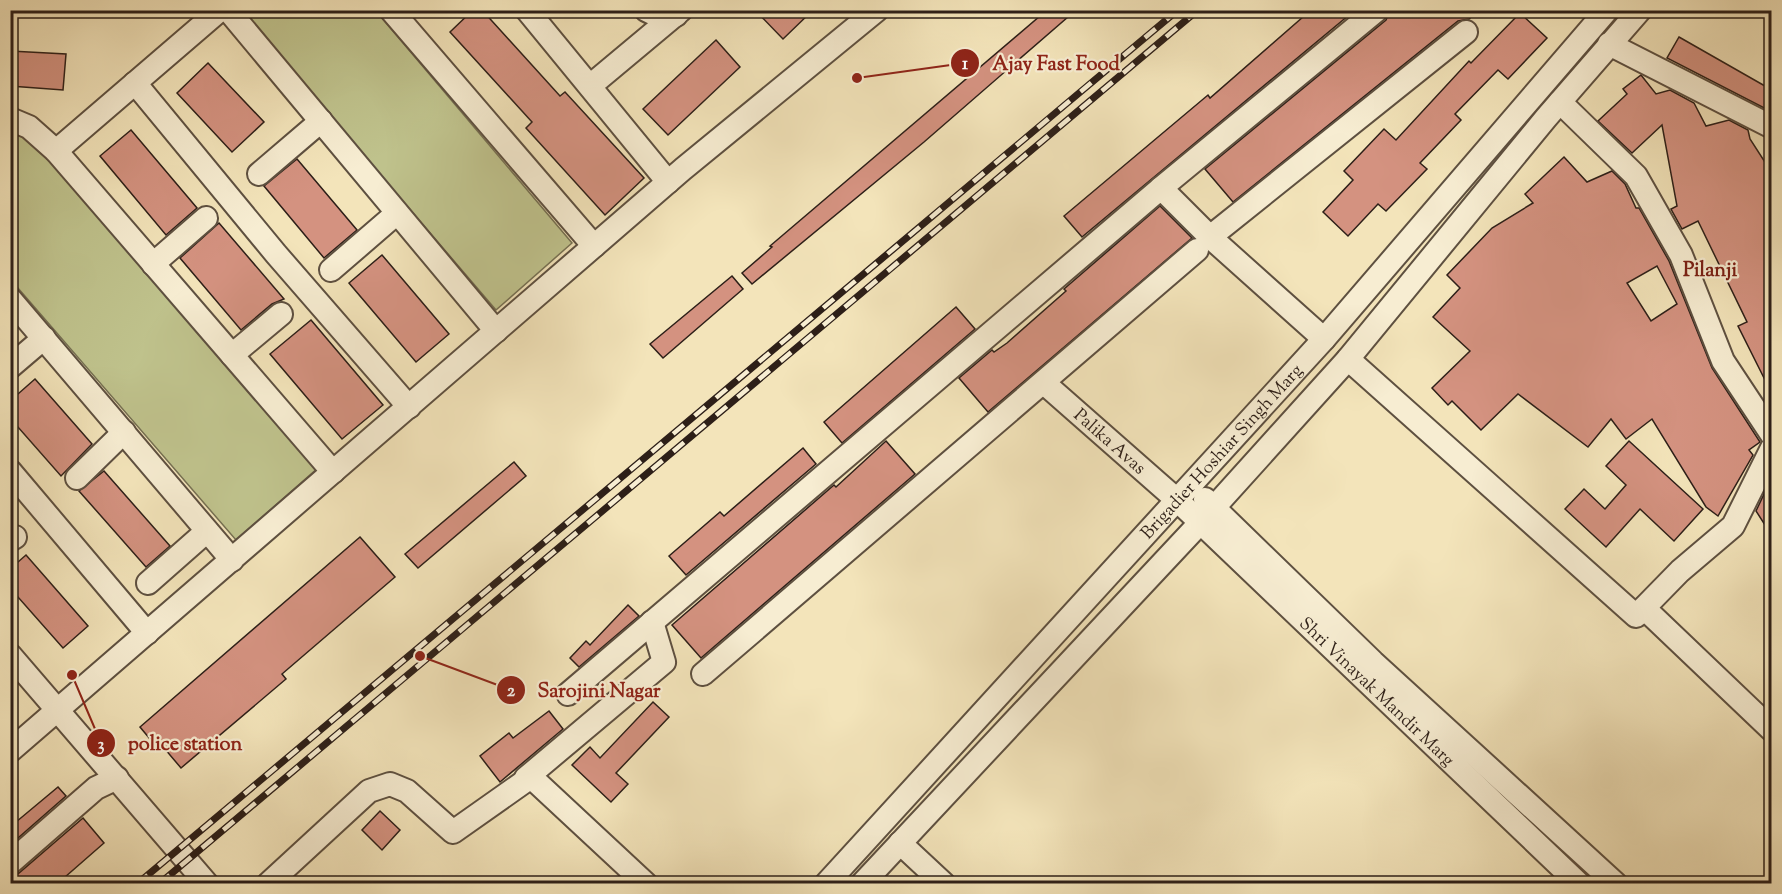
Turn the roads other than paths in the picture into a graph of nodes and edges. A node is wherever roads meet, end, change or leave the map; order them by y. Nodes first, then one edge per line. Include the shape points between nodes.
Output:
1 (220, 10) edge
2 (228, 10) edge
3 (391, 10) edge
4 (527, 10) edge
5 (646, 10) edge
6 (877, 10) edge
7 (1377, 10) edge
8 (1607, 10) edge
9 (1640, 10) edge
10 (678, 13) edge
11 (1466, 32) dead end
12 (1609, 44) junction
13 (135, 83) junction
14 (591, 86) junction
15 (1560, 102) junction
16 (10, 119) edge
17 (321, 121) junction
18 (1772, 127) edge
19 (56, 151) junction
20 (258, 174) dead end
21 (668, 182) junction
22 (1161, 188) junction
23 (397, 213) junction
24 (206, 218) dead end
25 (1203, 244) junction
26 (594, 246) junction
27 (153, 264) junction
28 (331, 270) dead end
29 (10, 299) edge
30 (281, 314) dead end
31 (496, 331) junction
32 (44, 338) junction
33 (1324, 339) junction
34 (232, 356) junction
35 (1348, 359) junction
36 (10, 367) edge
37 (1044, 383) junction
38 (409, 407) junction
39 (124, 432) junction
40 (1772, 435) edge
41 (1772, 448) edge
42 (10, 471) edge
43 (333, 472) junction
44 (76, 478) dead end
45 (1184, 493) junction
46 (1207, 515) junction
47 (207, 531) junction
48 (232, 560) junction
49 (148, 583) dead end
50 (1644, 608) junction
51 (652, 622) junction
52 (147, 633) junction
53 (10, 655) edge
54 (703, 674) dead end
55 (568, 694) dead end
56 (58, 711) junction
57 (1772, 730) edge
58 (10, 752) edge
59 (117, 777) junction
60 (526, 778) junction
61 (900, 843) junction
62 (10, 863) edge
63 (207, 884) edge
64 (268, 884) edge
65 (646, 884) edge
66 (826, 884) edge
67 (862, 884) edge
68 (944, 884) edge
69 (1579, 884) edge
70 (1616, 884) edge

1 - 13 street
2 - 17 street
3 - 26 street
4 - 14 street
5 - 10 street via 660,17
6 - 21 street
7 - 22 street
8 - 33 street, Brigadier Hoshiar Singh Marg
9 - 12 street
10 - 14 street
11 - 25 street
12 - 15 street
12 - 18 street
13 - 19 street
13 - 38 street
14 - 21 street
15 - 35 street
15 - 40 street via 1636,176 1681,255 1723,361
16 - 19 street via 28,127
17 - 20 street
17 - 23 street
19 - 27 street
21 - 26 street
22 - 25 street
22 - 51 street
23 - 28 street
23 - 31 street
24 - 27 street
25 - 33 street
25 - 37 street
26 - 31 street
27 - 34 street
29 - 32 street
30 - 34 street
31 - 38 street
32 - 36 street
32 - 39 street
33 - 45 street, Brigadier Hoshiar Singh Marg
34 - 43 street
35 - 46 street
35 - 50 street via 1636,616
37 - 45 street, Palika Avas
37 - 54 street
38 - 43 street
39 - 44 street
39 - 47 street
41 - 50 street via 1733,526
42 - 52 street
43 - 48 street
45 - 46 street, Shri Vinayak Mandir Marg
45 - 66 street, Brigadier Hoshiar Singh Marg
46 - 61 street
46 - 69 street, Shri Vinayak Mandir Marg
46 - 70 street
47 - 48 street
47 - 49 street
48 - 52 street
50 - 57 street
51 - 55 street
51 - 60 street via 664,662
52 - 56 street
53 - 56 street
56 - 58 street
56 - 59 street
59 - 62 street via 96,788
59 - 63 street
60 - 64 street via 453,832 407,791 390,784 369,792
60 - 65 street via 534,779
61 - 67 street
61 - 68 street

